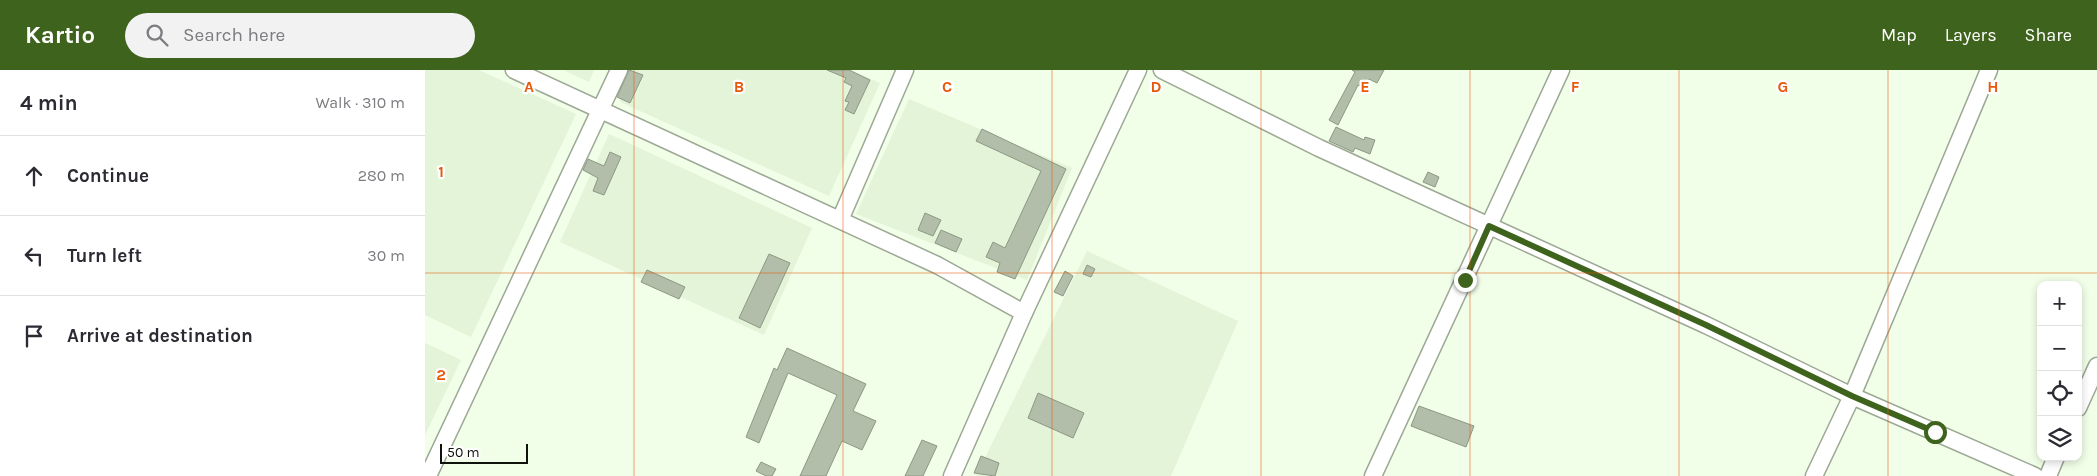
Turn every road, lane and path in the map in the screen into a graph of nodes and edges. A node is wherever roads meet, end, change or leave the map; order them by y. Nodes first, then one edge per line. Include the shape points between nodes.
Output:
1 (514, 70) edge
2 (619, 70) edge
3 (905, 70) edge
4 (1138, 70) edge
5 (1162, 70) edge
6 (1561, 70) edge
7 (1989, 70) edge
8 (600, 111) junction
9 (840, 220) junction
10 (1489, 226) junction
11 (1024, 313) junction
12 (2097, 366) edge
13 (1852, 396) junction
14 (2082, 399) edge
15 (2054, 461) edge
16 (428, 476) edge
17 (951, 476) edge
18 (1373, 476) edge
19 (1814, 476) edge
20 (2035, 476) edge
21 (2048, 476) edge

1 - 8 street
2 - 8 street
3 - 9 street
4 - 11 street
5 - 10 street via 1319,148
6 - 10 street
7 - 13 street
8 - 9 street
8 - 16 street
9 - 11 street via 937,265
10 - 13 street
10 - 18 street
11 - 17 street
12 - 14 street
13 - 19 street
13 - 20 street
15 - 21 street

